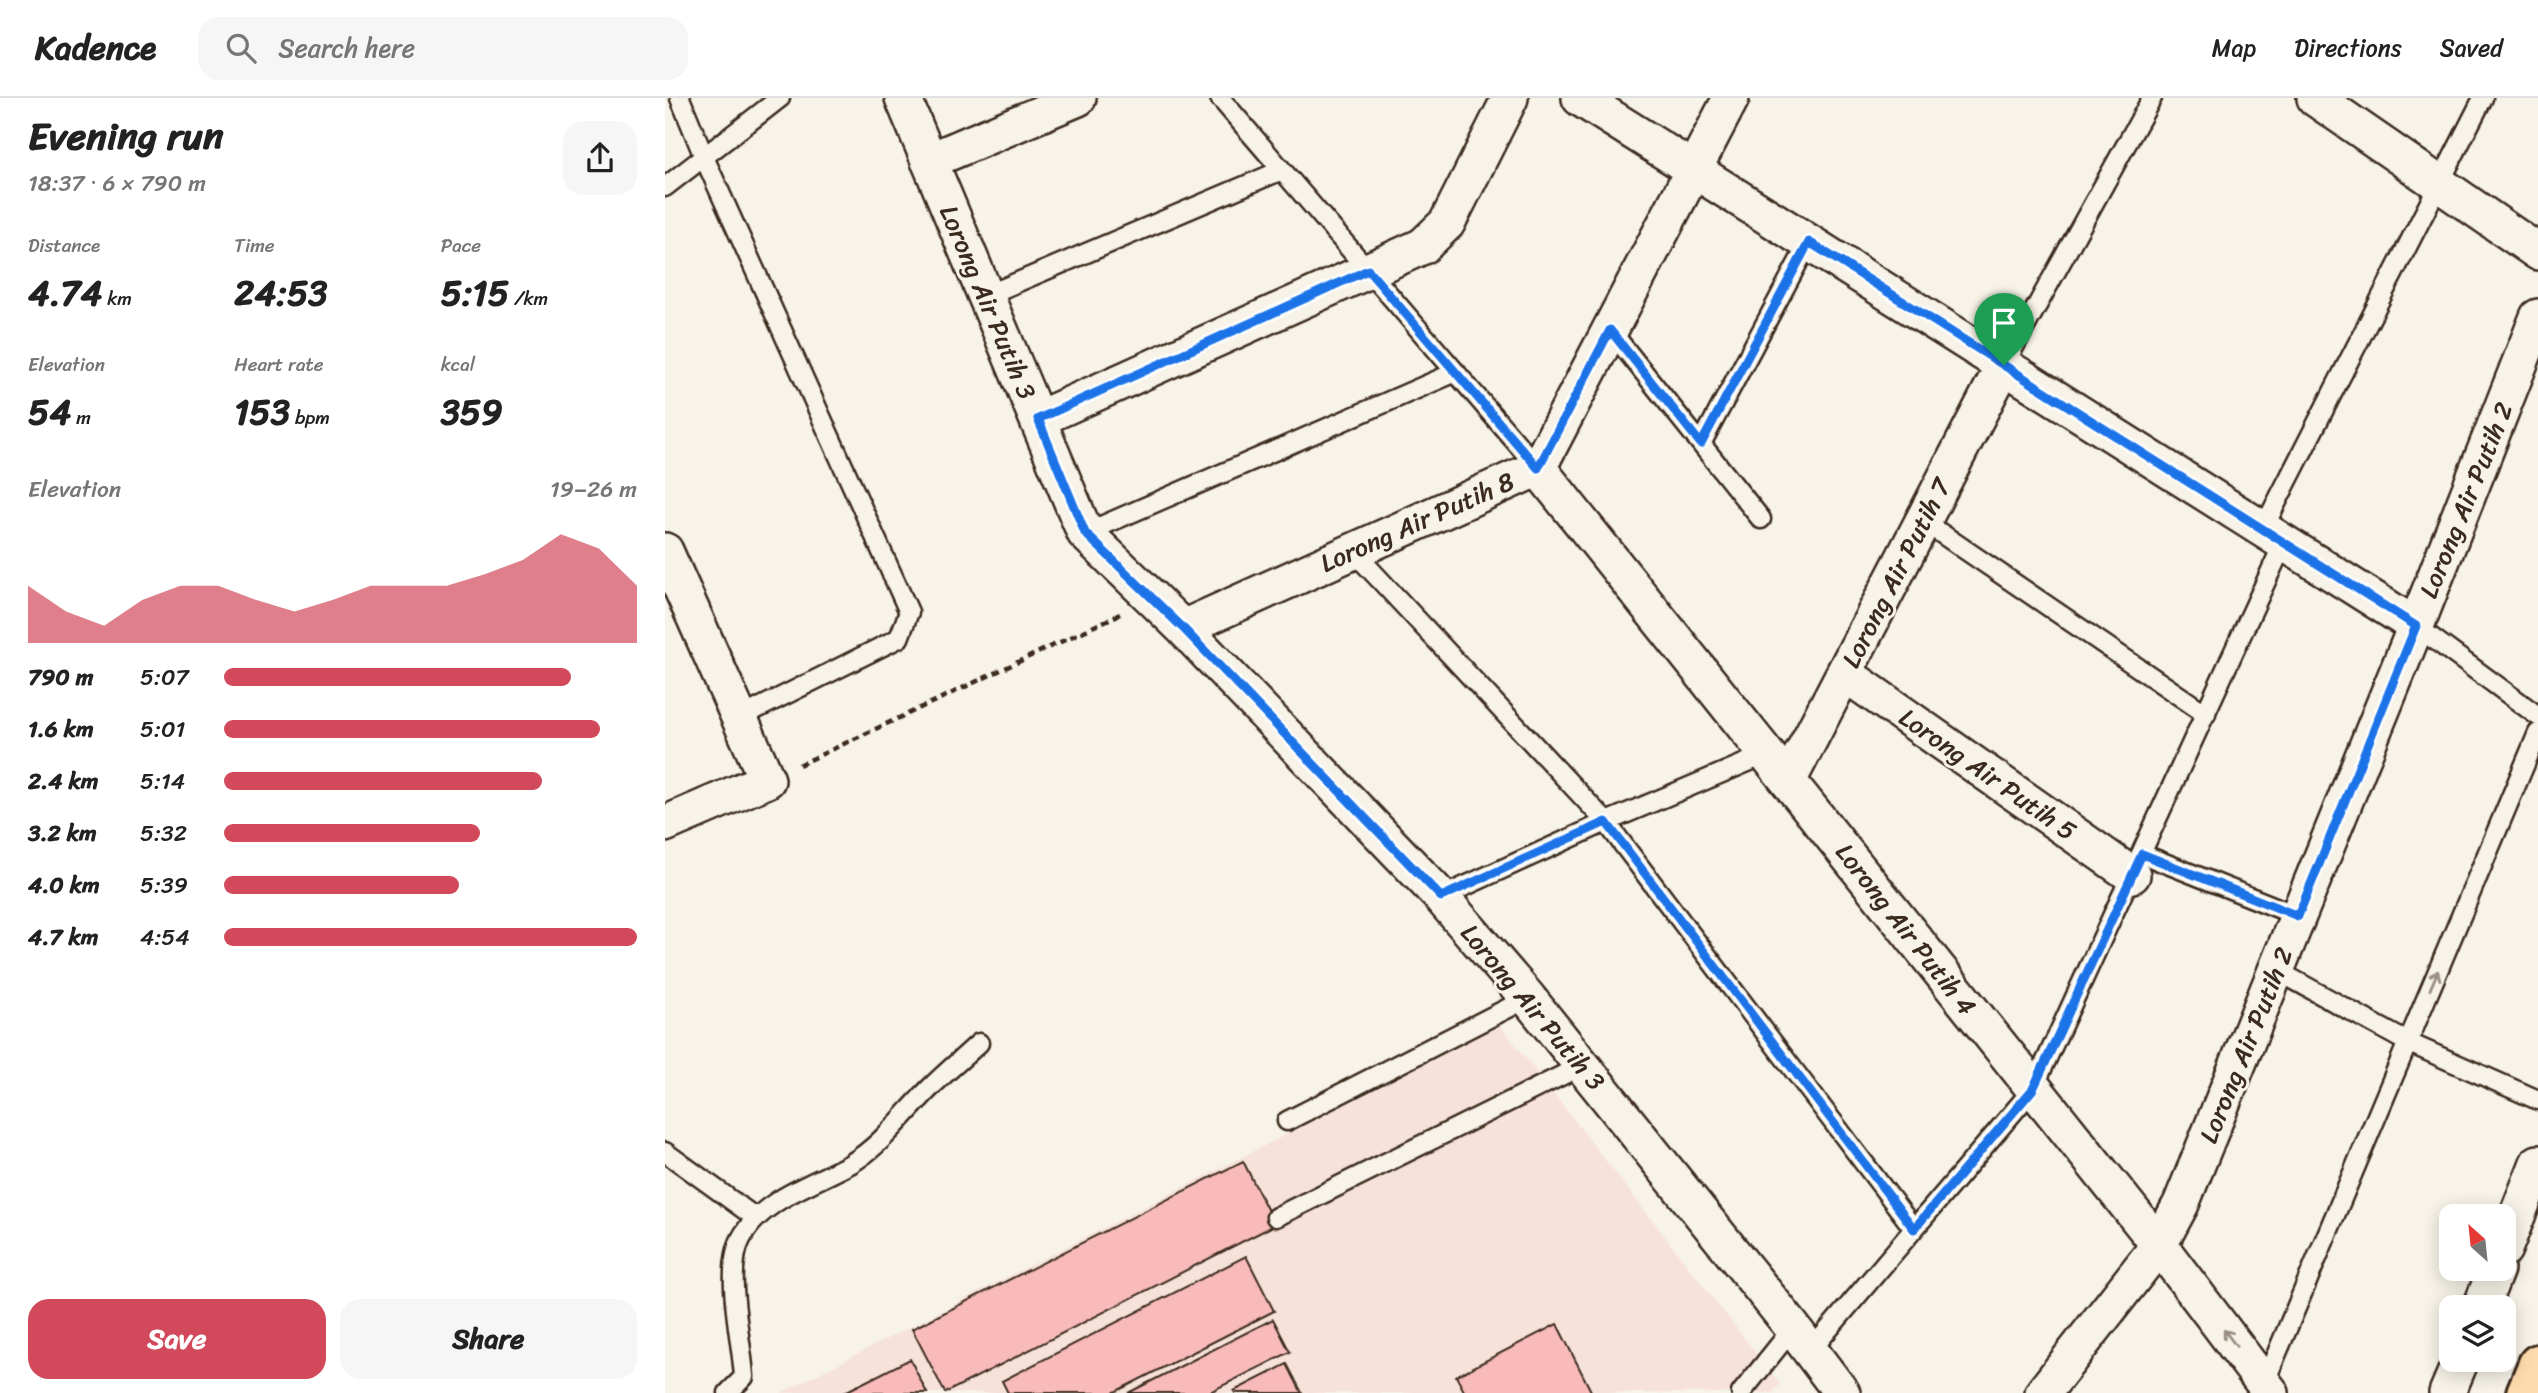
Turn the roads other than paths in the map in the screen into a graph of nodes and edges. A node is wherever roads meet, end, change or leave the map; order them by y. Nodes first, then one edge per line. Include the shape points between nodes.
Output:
1 (680, 98) edge
2 (780, 98) edge
3 (902, 98) edge
4 (1078, 98) edge
5 (1220, 98) edge
6 (1510, 98) edge
7 (1580, 98) edge
8 (1731, 98) edge
9 (2152, 98) edge
10 (2315, 98) edge
11 (2483, 98) edge
12 (704, 157) junction
13 (929, 161) junction
14 (1282, 170) junction
15 (1695, 170) junction
16 (2440, 183) junction
17 (665, 187) edge
18 (1809, 242) junction
19 (2538, 252) edge
20 (1368, 270) junction
21 (985, 296) junction
22 (2538, 317) edge
23 (1610, 330) junction
24 (2004, 365) junction
25 (1456, 372) junction
26 (1038, 419) junction
27 (1701, 444) junction
28 (1538, 468) junction
29 (1761, 519) dead end
30 (1923, 521) junction
31 (1085, 533) junction
32 (2274, 536) junction
33 (665, 551) edge
34 (1353, 551) junction
35 (2416, 626) junction
36 (1183, 628) junction
37 (1844, 673) junction
38 (2206, 714) junction
39 (2538, 716) edge
40 (741, 717) junction
41 (2538, 733) edge
42 (1767, 754) junction
43 (1788, 781) junction
44 (1606, 822) junction
45 (665, 824) edge
46 (2137, 864) junction
47 (1441, 897) junction
48 (2298, 916) junction
49 (2276, 970) junction
50 (1528, 998) junction
51 (2407, 1042) junction
52 (979, 1043) dead end
53 (1583, 1065) junction
54 (2033, 1089) junction
55 (2538, 1101) edge
56 (1287, 1121) dead end
57 (665, 1152) edge
58 (2538, 1163) edge
59 (2517, 1216) edge
60 (1276, 1217) dead end
61 (756, 1218) junction
62 (1914, 1229) junction
63 (2159, 1245) junction
64 (1802, 1339) junction
65 (2538, 1364) edge
66 (2456, 1372) edge
67 (2267, 1389) edge
68 (728, 1393) edge
69 (1741, 1393) edge
70 (1842, 1393) edge
71 (2043, 1393) edge
72 (2447, 1393) edge
73 (2526, 1393) edge

1 - 12 lane
2 - 12 lane
3 - 13 street, Lorong Air Putih 3
4 - 13 street
5 - 14 lane
6 - 20 street via 1447,223 1423,246
7 - 15 street
8 - 15 street, Lorong Air Putih 8
9 - 24 lane
10 - 16 street
11 - 16 lane
12 - 17 lane
12 - 40 lane via 909,612 898,638
13 - 21 street, Lorong Air Putih 3
14 - 20 lane
14 - 21 lane
15 - 18 street
15 - 23 street, Lorong Air Putih 8
16 - 19 street
16 - 32 lane
18 - 24 street
18 - 27 lane
20 - 25 lane
20 - 26 street
21 - 26 street, Lorong Air Putih 3
22 - 35 street, Lorong Air Putih 2
23 - 27 lane
23 - 28 street, Lorong Air Putih 8
24 - 30 street, Lorong Air Putih 7
24 - 32 street
25 - 28 lane
25 - 31 lane
26 - 31 street, Lorong Air Putih 3
27 - 29 lane
28 - 34 street, Lorong Air Putih 8
28 - 42 street, Lorong Air Putih 4
30 - 37 street, Lorong Air Putih 7
30 - 38 lane
31 - 36 street, Lorong Air Putih 3
32 - 35 street
32 - 38 lane
33 - 40 street
34 - 36 street, Lorong Air Putih 8
34 - 44 lane
35 - 39 lane
35 - 48 street, Lorong Air Putih 2
36 - 47 street, Lorong Air Putih 3
37 - 43 street, Lorong Air Putih 7
37 - 46 street, Lorong Air Putih 5
38 - 46 lane
40 - 45 street via 768,780
51 -> 41 lane
42 - 43 street, Lorong Air Putih 4
42 - 44 lane
43 - 54 street, Lorong Air Putih 4
44 - 47 lane
44 - 62 lane
46 - 48 lane
46 - 54 lane
47 - 50 street, Lorong Air Putih 3
48 - 49 street, Lorong Air Putih 2
49 - 51 lane
49 - 63 street, Lorong Air Putih 2 via 2181,1204
50 - 53 street, Lorong Air Putih 3
50 - 56 lane
51 - 55 lane
51 - 67 lane
52 - 61 lane via 869,1151
53 - 60 lane
53 - 64 street, Lorong Air Putih 3
54 - 62 lane
54 - 63 street, Lorong Air Putih 4
57 - 61 lane
58 - 59 street
61 - 68 lane via 740,1240 735,1263 744,1377
62 - 64 lane
67 -> 63 street, Lorong Air Putih 4
63 - 71 street, Lorong Air Putih 2
64 - 69 lane
64 - 70 street, Lorong Air Putih 3
65 - 73 highway
66 - 72 street

